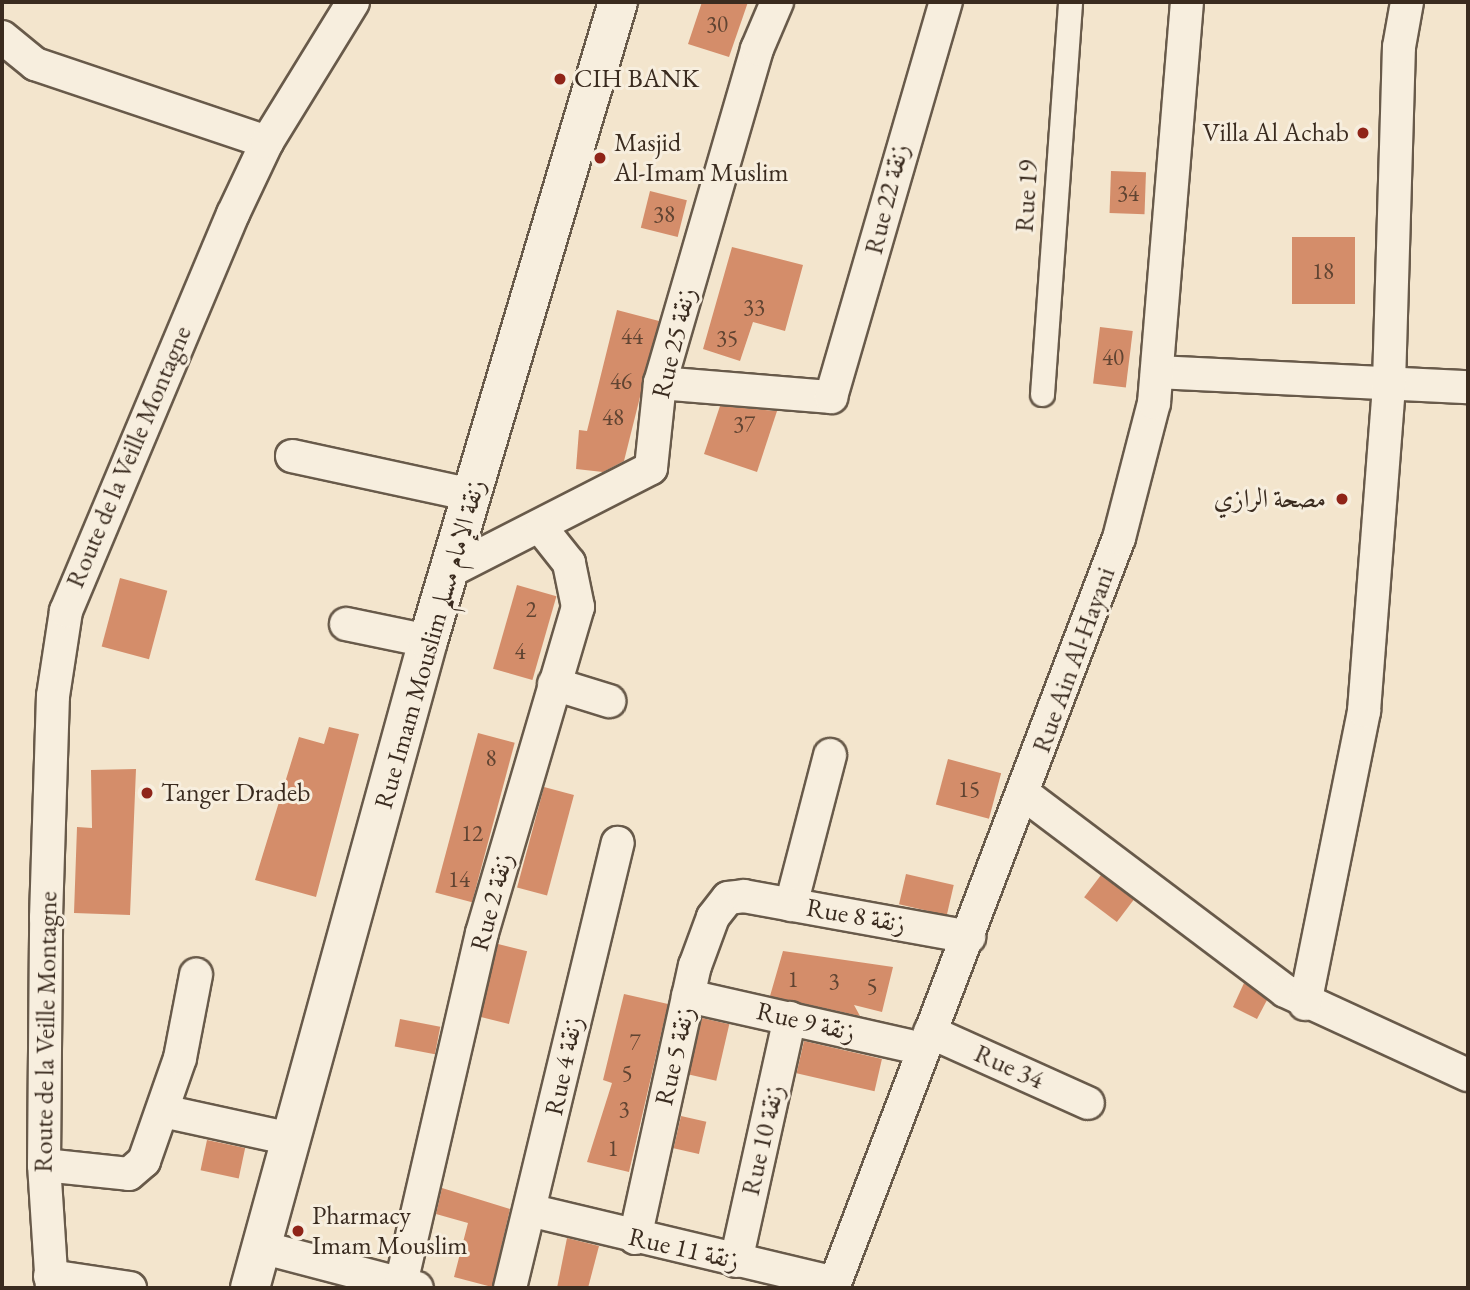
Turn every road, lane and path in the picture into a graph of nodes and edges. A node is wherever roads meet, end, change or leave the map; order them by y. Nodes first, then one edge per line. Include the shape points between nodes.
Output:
1 (353, 2) edge
2 (618, 2) edge
3 (777, 2) edge
4 (946, 2) edge
5 (1070, 2) edge
6 (1188, 2) edge
7 (1407, 2) edge
8 (2, 37) edge
9 (267, 142) junction
10 (1157, 372) junction
11 (660, 383) junction
12 (1389, 383) junction
13 (1468, 387) edge
14 (1042, 394) dead end
15 (292, 456) dead end
16 (473, 495) junction
17 (542, 528) junction
18 (448, 572) junction
19 (346, 624) dead end
20 (428, 641) junction
21 (554, 684) junction
22 (609, 701) dead end
23 (830, 755) dead end
24 (1024, 793) junction
25 (618, 843) dead end
26 (744, 896) joint
27 (791, 905) junction
28 (969, 937) junction
29 (197, 975) dead end
30 (688, 996) junction
31 (1305, 1003) junction
32 (790, 1018) junction
33 (927, 1041) junction
34 (1468, 1075) edge
35 (1088, 1103) dead end
36 (163, 1111) junction
37 (291, 1139) junction
38 (44, 1165) junction
39 (533, 1211) junction
40 (635, 1238) junction
41 (261, 1247) junction
42 (736, 1261) junction
43 (51, 1282) edge
44 (834, 1285) edge
45 (406, 1287) edge
46 (130, 1288) edge
47 (250, 1288) edge
48 (510, 1288) edge

1 - 9 street, Route de la Veille Montagne
2 - 16 main road, Rue Imam Mouslim زنقة الإمام مسلم
3 - 11 street, Rue 25 زنقة via 757,49
4 - 11 street, Rue 22 زنقة via 831,397
5 - 14 street, Rue 19
6 - 10 street, Rue Ain Al-Hayani
7 - 12 street via 1393,160
8 - 9 street via 35,64
9 - 38 street, Route de la Veille Montagne via 145,414 66,611 50,742
10 - 12 street
10 - 24 street, Rue Ain Al-Hayani via 1119,538
11 - 17 street, Rue 25 زنقة via 650,468
12 - 13 street
12 - 31 street via 1364,711
15 - 16 street
16 - 18 main road, Rue Imam Mouslim زنقة الإمام مسلم
17 - 18 street, Rue 25 زنقة
17 - 21 street, Rue 2 زنقة via 569,563 578,607
18 - 20 main road, Rue Imam Mouslim زنقة الإمام مسلم
19 - 20 street
20 - 37 main road, Rue Imam Mouslim زنقة الإمام مسلم
21 - 22 street
21 - 45 street, Rue 2 زنقة via 482,933
23 - 27 street
24 - 28 street, Rue Ain Al-Hayani
24 - 31 street
25 - 39 street, Rue 4 زنقة
26 - 27 street, Rue 8 زنقة
26 - 30 street, Rue 5 زنقة via 728,898 713,917
27 - 28 street, Rue 8 زنقة
28 - 33 street, Rue Ain Al-Hayani
29 - 36 street
30 - 32 street, Rue 9 زنقة
30 - 40 street, Rue 5 زنقة
31 - 34 street
32 - 33 street, Rue 9 زنقة
32 - 42 street, Rue 10 زنقة
33 - 35 street, Rue 34
33 - 44 street, Rue Ain Al-Hayani
36 - 37 street
36 - 38 street via 144,1161 129,1174
37 - 41 main road, Rue Imam Mouslim زنقة الإمام مسلم
38 - 43 street, Route de la Veille Montagne
39 - 40 street, Rue 11 زنقة
39 - 48 street, Rue 4 زنقة
40 - 42 street, Rue 11 زنقة
41 - 45 street
41 - 47 main road, Rue Imam Mouslim زنقة الإمام مسلم
42 - 44 street, Rue 11 زنقة
43 - 46 street

